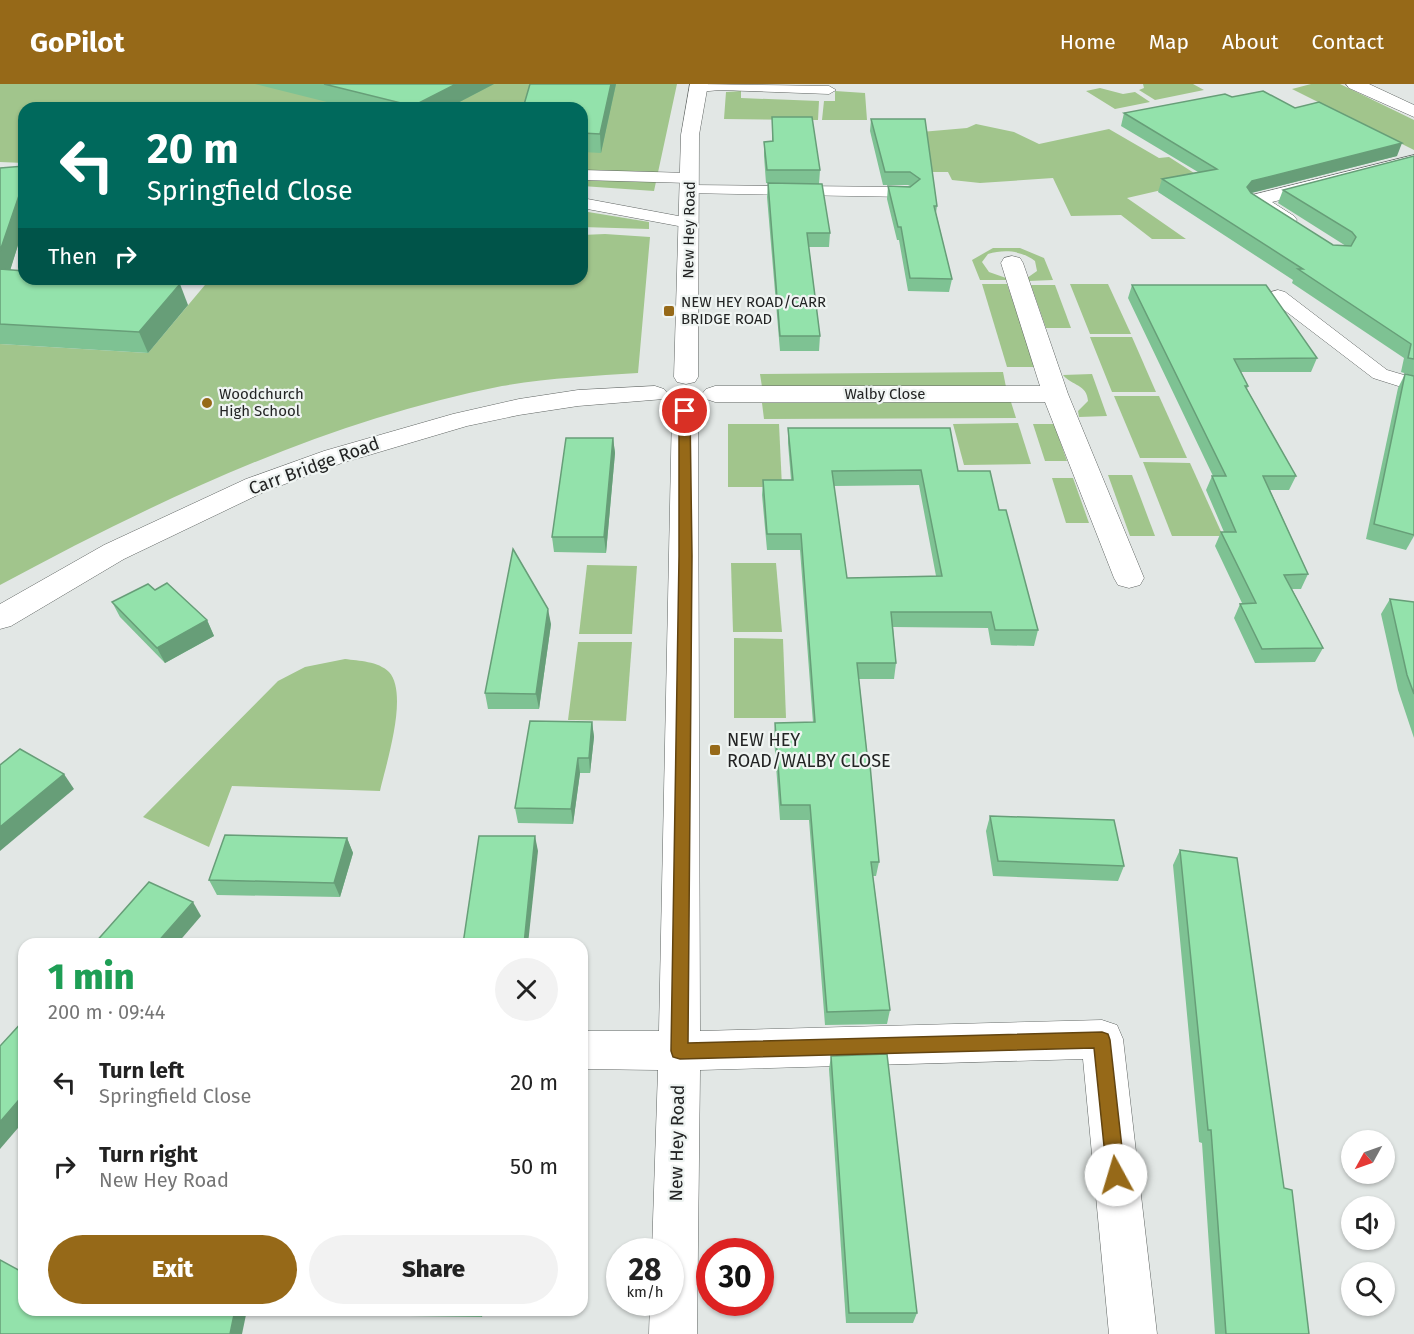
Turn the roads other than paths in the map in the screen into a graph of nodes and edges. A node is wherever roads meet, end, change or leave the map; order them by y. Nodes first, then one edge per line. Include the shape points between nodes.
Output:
1 (1355, 84) edge
2 (699, 86) edge
3 (829, 90) dead end
4 (1414, 112) edge
5 (1414, 161) edge
6 (588, 176) edge
7 (689, 184) junction
8 (908, 192) edge
9 (588, 204) edge
10 (689, 223) junction
11 (1301, 229) edge
12 (1012, 263) dead end
13 (1278, 297) edge
14 (1414, 385) edge
15 (685, 394) junction
16 (1055, 394) junction
17 (1129, 578) dead end
18 (0, 618) edge
19 (588, 1050) edge
20 (680, 1051) junction
21 (672, 1334) edge
22 (1133, 1334) edge

1 - 4 street
2 - 3 lane
2 - 7 street, New Hey Road via 690,135
5 - 11 street via 1255,200
6 - 7 lane
7 - 8 lane
7 - 10 street, New Hey Road
9 - 10 lane
10 - 15 street, New Hey Road
12 - 16 street
13 - 14 lane via 1380,374
15 - 16 street, Walby Close
15 - 18 street, Carr Bridge Road via 578,398 519,407 462,419 333,457 256,485 114,552
15 - 20 street, New Hey Road
16 - 17 street
19 - 20 street
20 - 21 street, New Hey Road
20 - 22 street via 1102,1040

